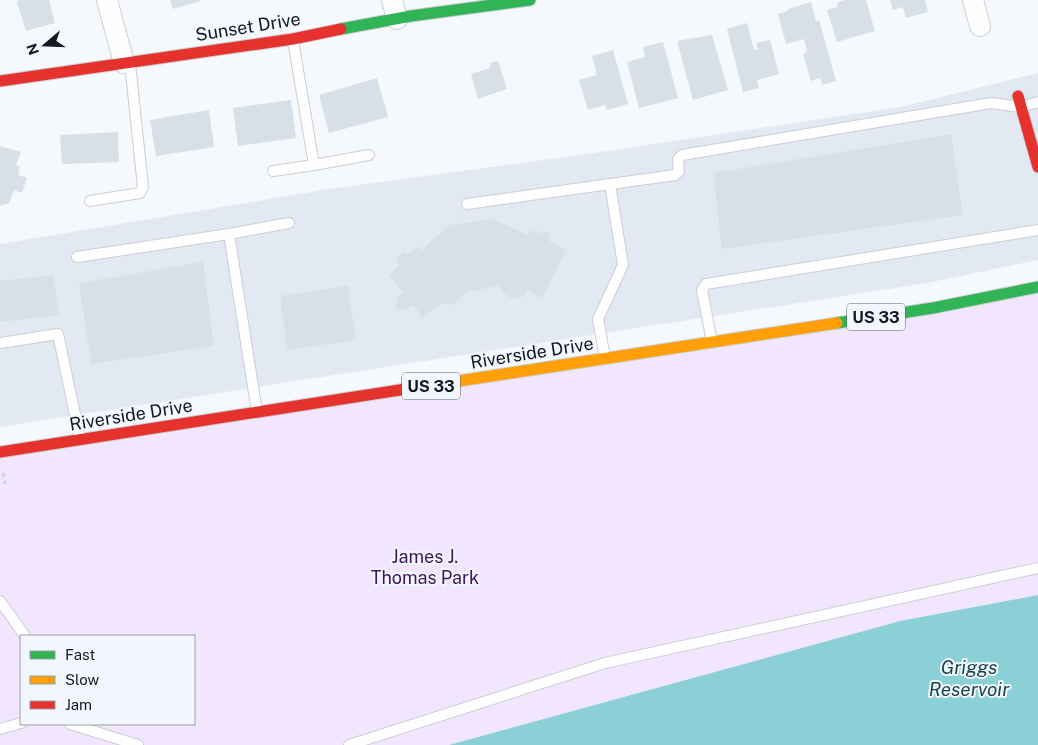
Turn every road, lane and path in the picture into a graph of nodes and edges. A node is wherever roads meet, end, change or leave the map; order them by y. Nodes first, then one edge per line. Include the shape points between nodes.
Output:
1 (107, 0) edge
2 (392, 0) edge
3 (530, 0) edge
4 (973, 0) edge
5 (397, 19) junction
6 (980, 26) dead end
7 (293, 39) junction
8 (127, 62) junction
9 (0, 81) edge
10 (1018, 96) dead end
11 (1038, 102) edge
12 (1021, 107) junction
13 (369, 155) dead end
14 (314, 165) junction
15 (1038, 166) edge
16 (272, 171) dead end
17 (610, 184) junction
18 (90, 201) dead end
19 (467, 204) dead end
20 (290, 223) dead end
21 (1038, 230) edge
22 (229, 234) junction
23 (77, 258) dead end
24 (1038, 287) edge
25 (712, 342) junction
26 (0, 343) edge
27 (605, 359) junction
28 (257, 414) junction
29 (80, 441) junction
30 (0, 452) edge
31 (1038, 568) edge
32 (0, 601) edge
33 (24, 635) edge
34 (20, 723) edge
35 (73, 725) edge
36 (0, 729) edge
37 (138, 745) edge
38 (348, 745) edge

1 - 8 street
2 - 5 street
3 - 5 main road, Sunset Drive
4 - 6 street
5 - 7 main road, Sunset Drive
7 - 8 main road, Sunset Drive
7 - 14 lane
8 - 9 main road, Sunset Drive
8 - 18 lane via 143,187 140,193
10 - 12 main road
11 - 12 lane
12 - 15 main road
12 - 17 lane via 992,103 682,155 678,160 680,171 675,175
13 - 14 lane
14 - 16 lane
17 - 19 lane
17 - 27 lane via 623,265 598,319
20 - 22 lane
21 - 25 lane via 706,284 702,290
22 - 23 lane
22 - 28 lane
24 - 25 main road, Riverside Drive / US 33 via 934,308
25 - 27 main road, Riverside Drive / US 33
26 - 29 lane via 58,334
27 - 28 main road, Riverside Drive / US 33
28 - 29 main road, Riverside Drive / US 33
29 - 30 main road, Riverside Drive / US 33
31 - 38 lane via 605,663
32 - 33 lane
34 - 36 lane
35 - 37 lane

